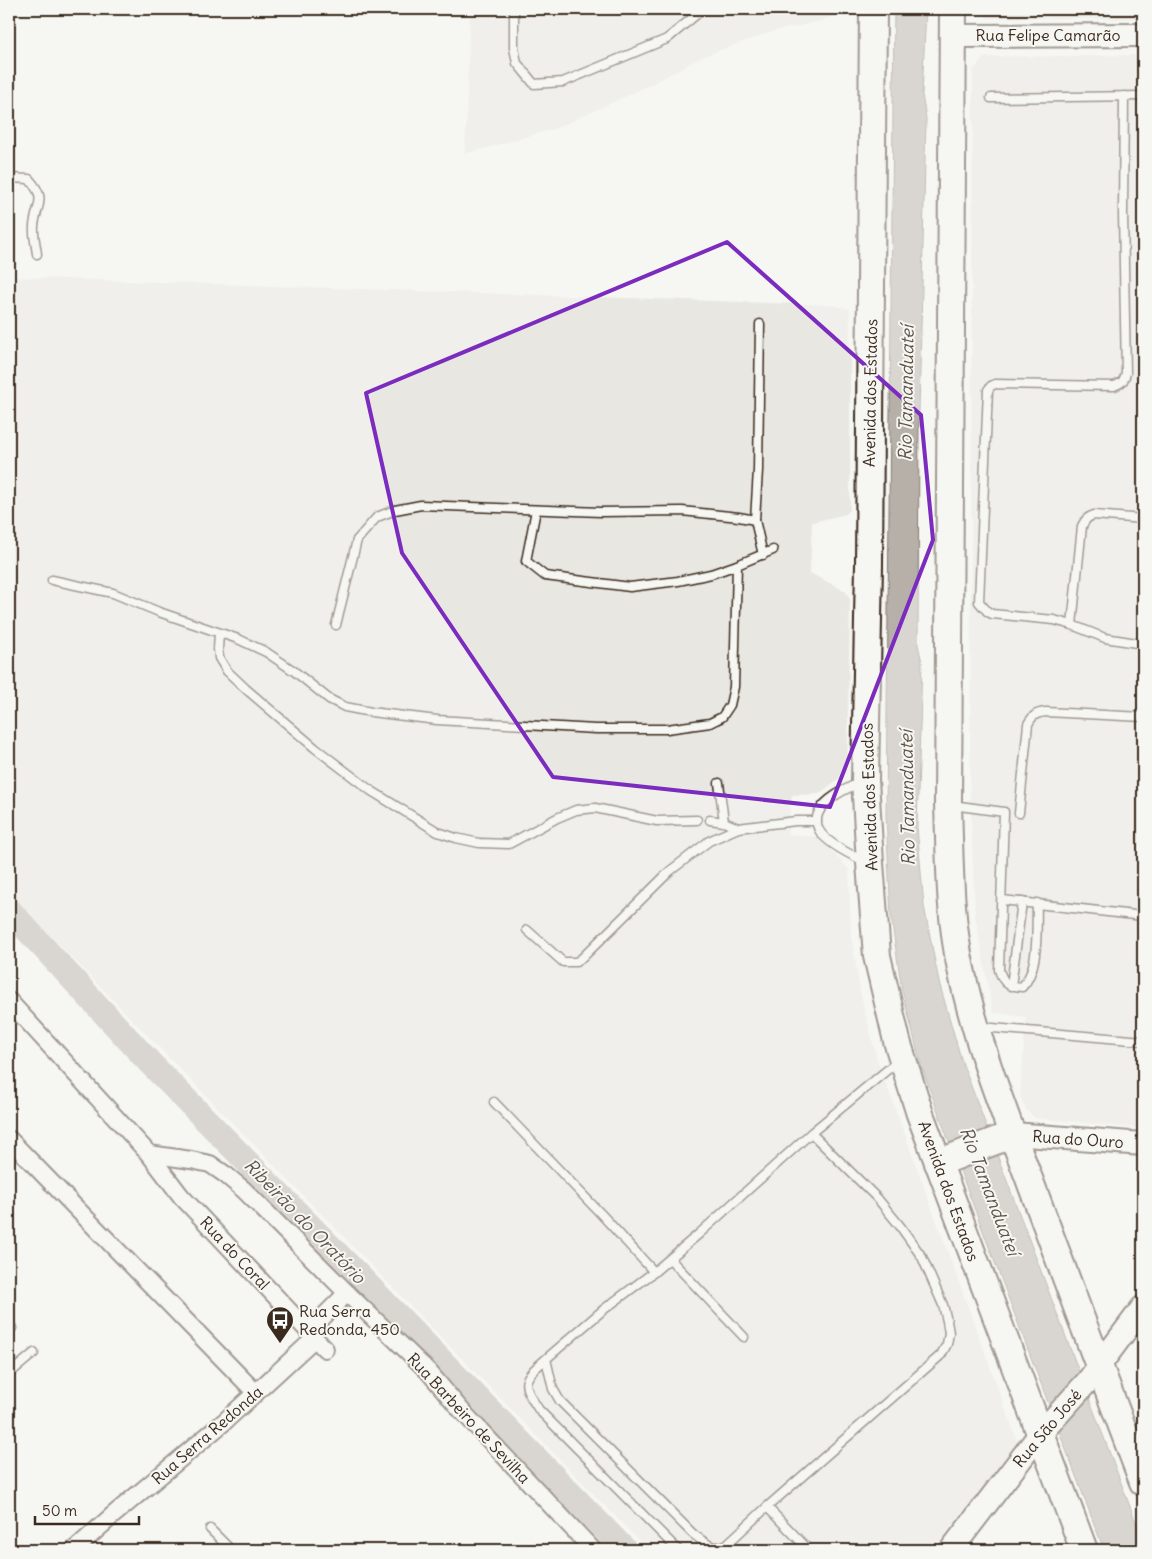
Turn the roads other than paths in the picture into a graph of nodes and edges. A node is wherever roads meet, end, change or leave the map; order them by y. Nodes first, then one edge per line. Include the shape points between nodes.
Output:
1 (514, 9) edge
2 (703, 9) edge
3 (873, 9) edge
4 (953, 9) edge
5 (1143, 35) edge
6 (953, 36) junction
7 (1124, 96) junction
8 (1143, 96) edge
9 (991, 98) dead end
10 (9, 178) edge
11 (37, 254) dead end
12 (760, 324) dead end
13 (536, 510) junction
14 (1143, 519) edge
15 (755, 520) junction
16 (773, 550) dead end
17 (763, 555) junction
18 (737, 565) junction
19 (52, 580) dead end
20 (336, 624) dead end
21 (1072, 625) junction
22 (218, 633) junction
23 (1143, 644) edge
24 (1143, 717) edge
25 (865, 780) junction
26 (719, 783) dead end
27 (948, 804) junction
28 (1020, 813) dead end
29 (697, 820) dead end
30 (710, 820) dead end
31 (817, 821) junction
32 (724, 822) junction
33 (738, 828) junction
34 (870, 863) junction
35 (1002, 900) junction
36 (1022, 902) junction
37 (1037, 903) junction
38 (1143, 916) edge
39 (526, 930) dead end
40 (1011, 986) junction
41 (9, 1001) edge
42 (975, 1027) junction
43 (1143, 1041) edge
44 (902, 1058) junction
45 (494, 1102) dead end
46 (811, 1133) junction
47 (1005, 1138) junction
48 (9, 1139) edge
49 (1143, 1144) edge
50 (149, 1154) junction
51 (946, 1160) junction
52 (670, 1259) junction
53 (654, 1272) junction
54 (347, 1293) junction
55 (1143, 1307) edge
56 (744, 1337) dead end
57 (316, 1340) junction
58 (34, 1353) dead end
59 (546, 1358) junction
60 (9, 1374) edge
61 (1093, 1374) junction
62 (256, 1393) junction
63 (1045, 1428) junction
64 (1143, 1482) edge
65 (767, 1508) junction
66 (210, 1529) dead end
67 (74, 1550) edge
68 (231, 1550) edge
69 (593, 1550) edge
70 (678, 1550) edge
71 (809, 1550) edge
72 (952, 1550) edge
73 (1084, 1550) edge

1 - 2 lane via 517,63 534,84 563,82 667,39
3 - 25 highway, Avenida dos Estados
4 - 6 highway
5 - 6 main road, Rua Felipe Camarão
6 - 27 highway
7 - 8 lane
7 - 9 lane
7 - 21 lane via 1125,379 1122,384 1114,386 996,384 988,390 987,398 979,602 992,614 1054,620
10 - 11 lane via 29,179 38,188 40,202 34,227
12 - 15 lane
13 - 15 lane via 682,510
13 - 18 lane via 526,561 546,576 630,587 678,581
13 - 20 lane via 421,505 377,517 357,540
14 - 21 lane via 1094,515 1084,522
15 - 17 lane
16 - 17 lane
17 - 18 lane
18 - 22 lane via 734,688 730,705 722,717 710,723 667,728 596,729 437,720 371,712 345,707 329,699 266,652
19 - 22 lane via 114,592
21 - 23 lane via 1105,638
22 - 29 lane via 219,658 227,672 315,748 370,790 438,832 478,843 508,844 576,810 595,808 657,821
24 - 28 lane via 1046,712 1032,717 1028,724
25 - 31 lane via 829,800 819,812
25 - 34 highway, Avenida dos Estados
26 - 32 lane
27 - 35 lane via 1004,812
27 - 42 highway via 955,939
30 - 32 lane
31 - 33 lane
31 - 34 lane via 819,829 833,843
32 - 33 lane
33 - 39 lane via 709,841 670,871 576,962 564,962
34 - 44 highway, Avenida dos Estados via 877,956
35 - 36 lane
35 - 40 lane via 999,970 1003,981
36 - 37 lane
36 - 40 lane
37 - 38 lane
37 - 40 lane via 1032,973 1022,987
41 - 50 street
42 - 43 lane
42 - 47 highway
44 - 46 lane
44 - 51 highway, Avenida dos Estados
45 - 53 lane
46 - 52 lane
46 - 65 lane via 877,1198 922,1257 943,1305 947,1344 941,1355
47 - 49 main road, Rua do Ouro
47 - 51 highway
47 - 61 highway
48 - 62 street
50 - 54 street, Rua Barbeiro de Sevilha via 203,1162 219,1170 244,1190
50 - 57 street, Rua do Coral via 181,1196
51 - 63 highway, Avenida dos Estados
52 - 53 lane
52 - 56 lane
53 - 59 lane
54 - 57 street, Rua Serra Redonda
54 - 69 street, Rua Barbeiro de Sevilha via 428,1371
55 - 61 main road, Rua São José
57 - 62 street, Rua Serra Redonda
58 - 60 lane
59 - 65 lane via 553,1389 560,1401 693,1534 720,1548
59 - 70 lane via 532,1370 525,1388 539,1410
61 - 63 main road, Rua São José
61 - 64 highway
62 - 67 street, Rua Serra Redonda
63 - 72 main road, Rua São José
63 - 73 highway, Avenida dos Estados
65 - 71 lane
66 - 68 lane

